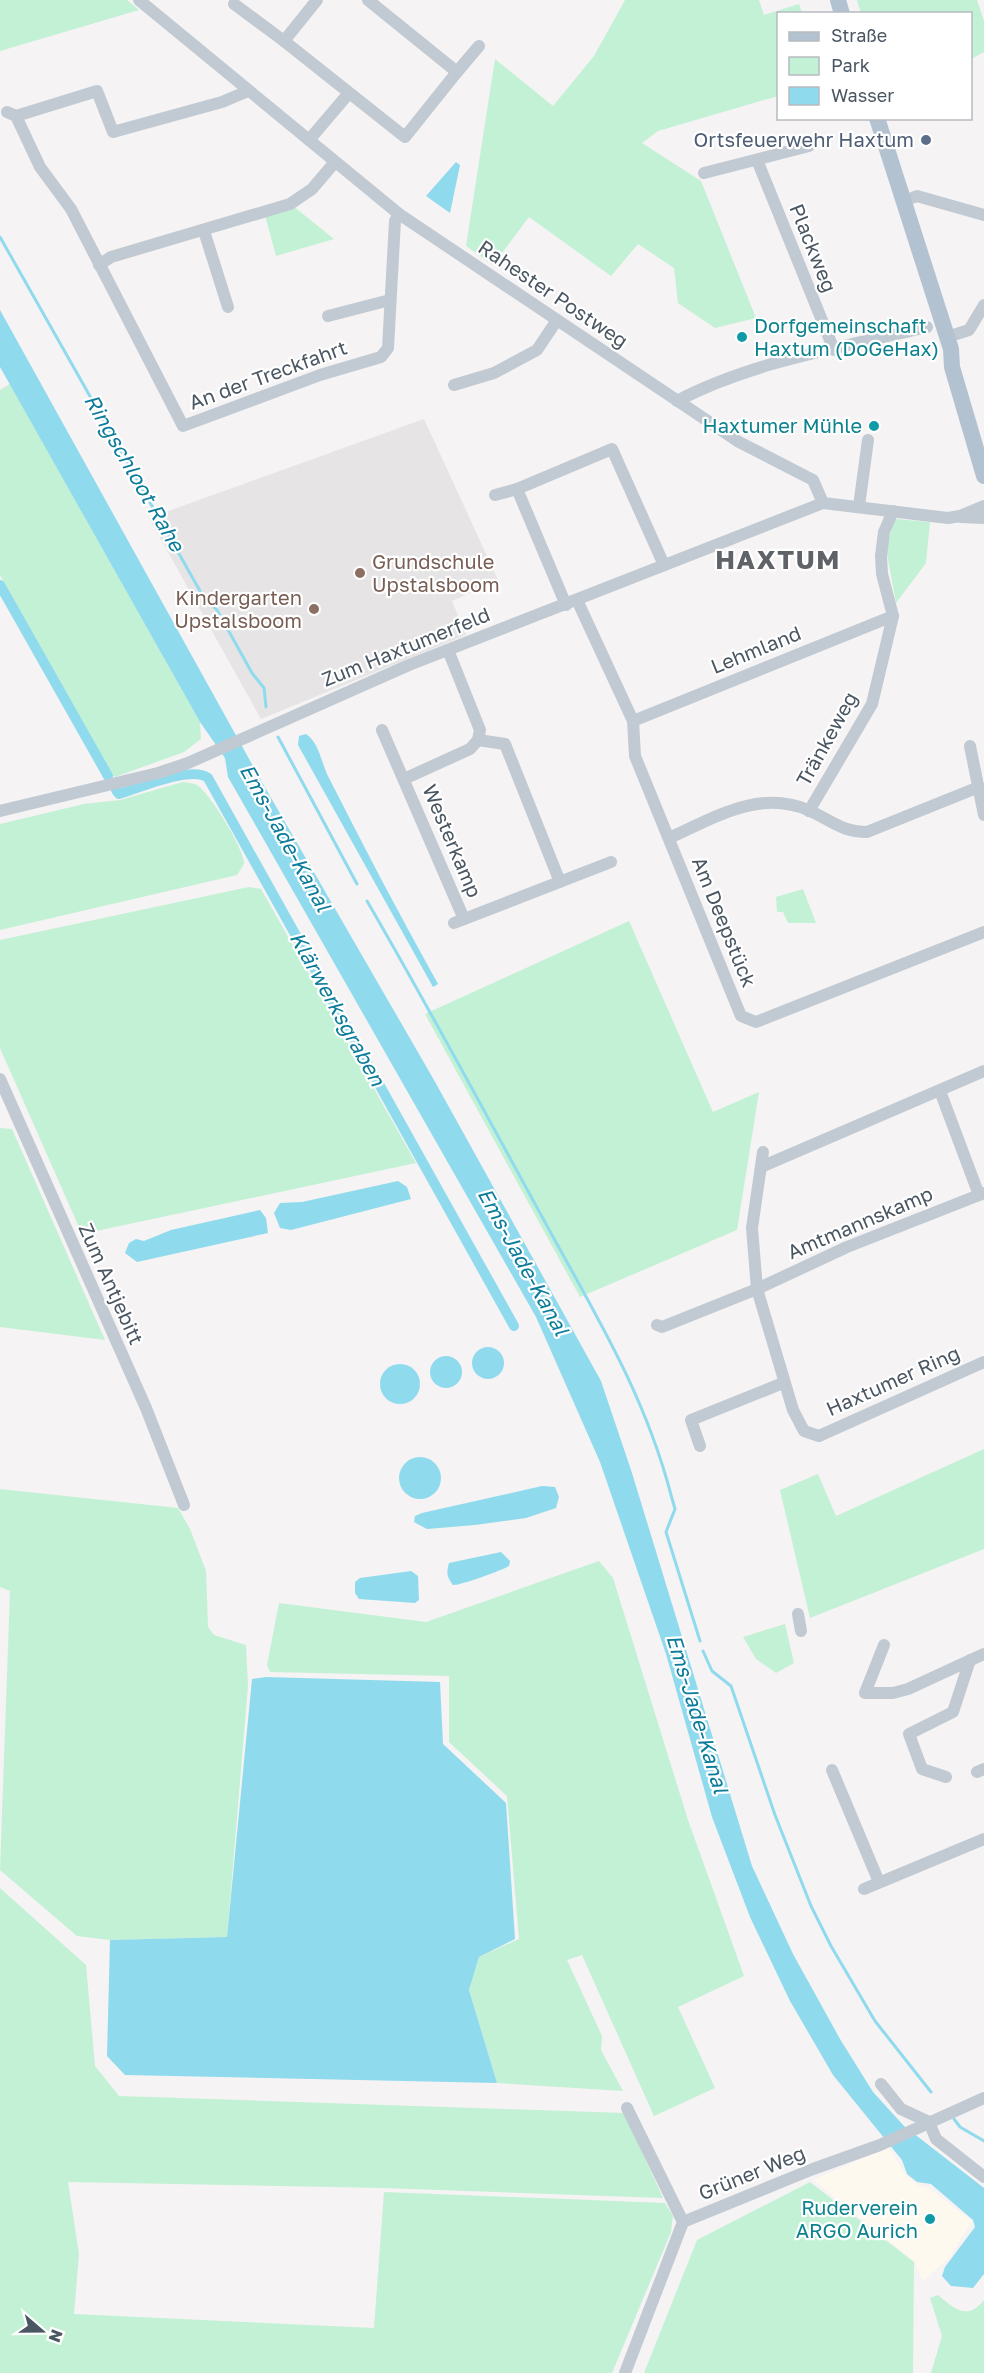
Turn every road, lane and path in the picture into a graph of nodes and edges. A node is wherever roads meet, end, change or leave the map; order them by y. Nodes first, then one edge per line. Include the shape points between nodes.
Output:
1 (139, 0) edge
2 (317, 0) edge
3 (368, 0) edge
4 (234, 4) dead end
5 (284, 40) junction
6 (479, 46) dead end
7 (458, 72) junction
8 (248, 91) junction
9 (349, 93) junction
10 (878, 120) edge
11 (309, 140) junction
12 (808, 146) dead end
13 (757, 160) junction
14 (335, 162) junction
15 (704, 172) dead end
16 (904, 201) junction
17 (399, 214) junction
18 (984, 215) edge
19 (204, 231) junction
20 (99, 265) junction
21 (390, 300) junction
22 (984, 305) edge
23 (228, 307) dead end
24 (328, 316) dead end
25 (557, 320) junction
26 (927, 327) dead end
27 (949, 343) junction
28 (834, 350) junction
29 (454, 385) dead end
30 (677, 401) junction
31 (984, 435) edge
32 (868, 440) dead end
33 (984, 476) edge
34 (517, 489) junction
35 (495, 495) dead end
36 (823, 503) junction
37 (859, 506) junction
38 (984, 506) edge
39 (892, 511) junction
40 (960, 516) junction
41 (984, 518) edge
42 (664, 565) junction
43 (571, 603) junction
44 (893, 616) junction
45 (448, 650) junction
46 (633, 720) junction
47 (382, 730) dead end
48 (478, 740) junction
49 (970, 746) dead end
50 (404, 779) junction
51 (978, 786) junction
52 (0, 811) edge
53 (809, 811) junction
54 (984, 815) edge
55 (669, 838) junction
56 (611, 862) dead end
57 (560, 882) junction
58 (984, 932) edge
59 (984, 1071) edge
60 (0, 1079) edge
61 (940, 1091) junction
62 (763, 1152) dead end
63 (761, 1167) junction
64 (981, 1194) edge
65 (757, 1289) junction
66 (657, 1325) dead end
67 (984, 1362) edge
68 (783, 1383) junction
69 (700, 1446) dead end
70 (184, 1505) dead end
71 (798, 1614) dead end
72 (801, 1631) dead end
73 (884, 1645) dead end
74 (983, 1657) edge
75 (970, 1660) junction
76 (832, 1770) dead end
77 (946, 1777) dead end
78 (984, 1839) edge
79 (879, 1882) junction
80 (864, 1889) dead end
81 (880, 2084) dead end
82 (984, 2098) edge
83 (627, 2108) dead end
84 (929, 2122) junction
85 (984, 2177) edge
86 (684, 2222) junction
87 (625, 2373) edge

1 - 8 street, Rahester Postweg
2 - 5 street
3 - 7 street
4 - 5 street
5 - 9 street
6 - 7 street
7 - 9 street via 405,137
8 - 11 street, Rahester Postweg
8 - 20 street via 113,132 97,91 11,114 40,166 71,208
9 - 11 street
10 - 16 main road
11 - 14 street, Rahester Postweg
12 - 13 street
13 - 15 street
13 - 28 street, Plackweg
14 - 17 street, Rahester Postweg
14 - 19 street via 312,189 290,204
16 - 18 street via 917,196
16 - 27 main road
17 - 21 street, An der Treckfahrt via 395,221
17 - 25 street, Rahester Postweg
19 - 20 street via 111,257
19 - 23 street
20 - 21 street, An der Treckfahrt via 183,426 320,375 381,357 388,348
21 - 24 street, An der Treckfahrt
22 - 27 street via 969,330
25 - 29 street via 537,350 494,373
25 - 30 street, Rahester Postweg
26 - 28 street
27 - 31 main road via 963,364
27 - 33 main road via 952,367
28 - 30 street via 750,371
30 - 36 street, Rahester Postweg via 739,442 813,480
32 - 37 street
34 - 35 street
34 - 42 street via 612,449
34 - 43 street, Am Deepstück
36 - 37 street
36 - 42 street, Zum Haxtumerfeld
37 - 39 street
38 - 40 street
39 - 40 street
39 - 44 street, Tränkeweg via 881,556
40 - 41 street
42 - 43 street, Zum Haxtumerfeld
43 - 45 street, Zum Haxtumerfeld
43 - 46 street, Am Deepstück
44 - 46 street, Lehmland
44 - 53 street, Tränkeweg via 872,704
45 - 48 street via 480,730
45 - 52 street, Zum Haxtumerfeld via 189,763
46 - 55 street, Am Deepstück via 635,756
47 - 50 street, Westerkamp
48 - 50 street, Westerkamp via 471,749
48 - 57 street via 505,744
49 - 51 street
50 - 57 street, Westerkamp via 459,921
51 - 53 street via 867,832 850,832
51 - 54 street
53 - 55 street via 786,802 762,801
55 - 58 street, Am Deepstück via 741,1016 751,1022
56 - 57 street, Westerkamp
59 - 61 street
60 - 70 street, Zum Antjebitt via 146,1408
61 - 63 street
61 - 64 street, Amtmannskamp
62 - 63 street, Haxtumer Ring
63 - 65 street, Haxtumer Ring via 752,1228
64 - 65 street, Amtmannskamp via 847,1247
65 - 66 street, Amtmannskamp via 662,1327
65 - 68 street, Haxtumer Ring
67 - 68 street, Haxtumer Ring via 819,1436 804,1431
68 - 69 street via 691,1420
71 - 72 street
73 - 75 street via 865,1693 893,1694
74 - 75 street
75 - 77 street via 953,1712 909,1734 922,1769
76 - 79 street
78 - 79 street
79 - 80 street
81 - 84 street via 901,2109
82 - 84 street, Grüner Weg
83 - 86 street
84 - 85 street via 936,2139
84 - 86 street, Grüner Weg
86 - 87 street, Grüner Weg

